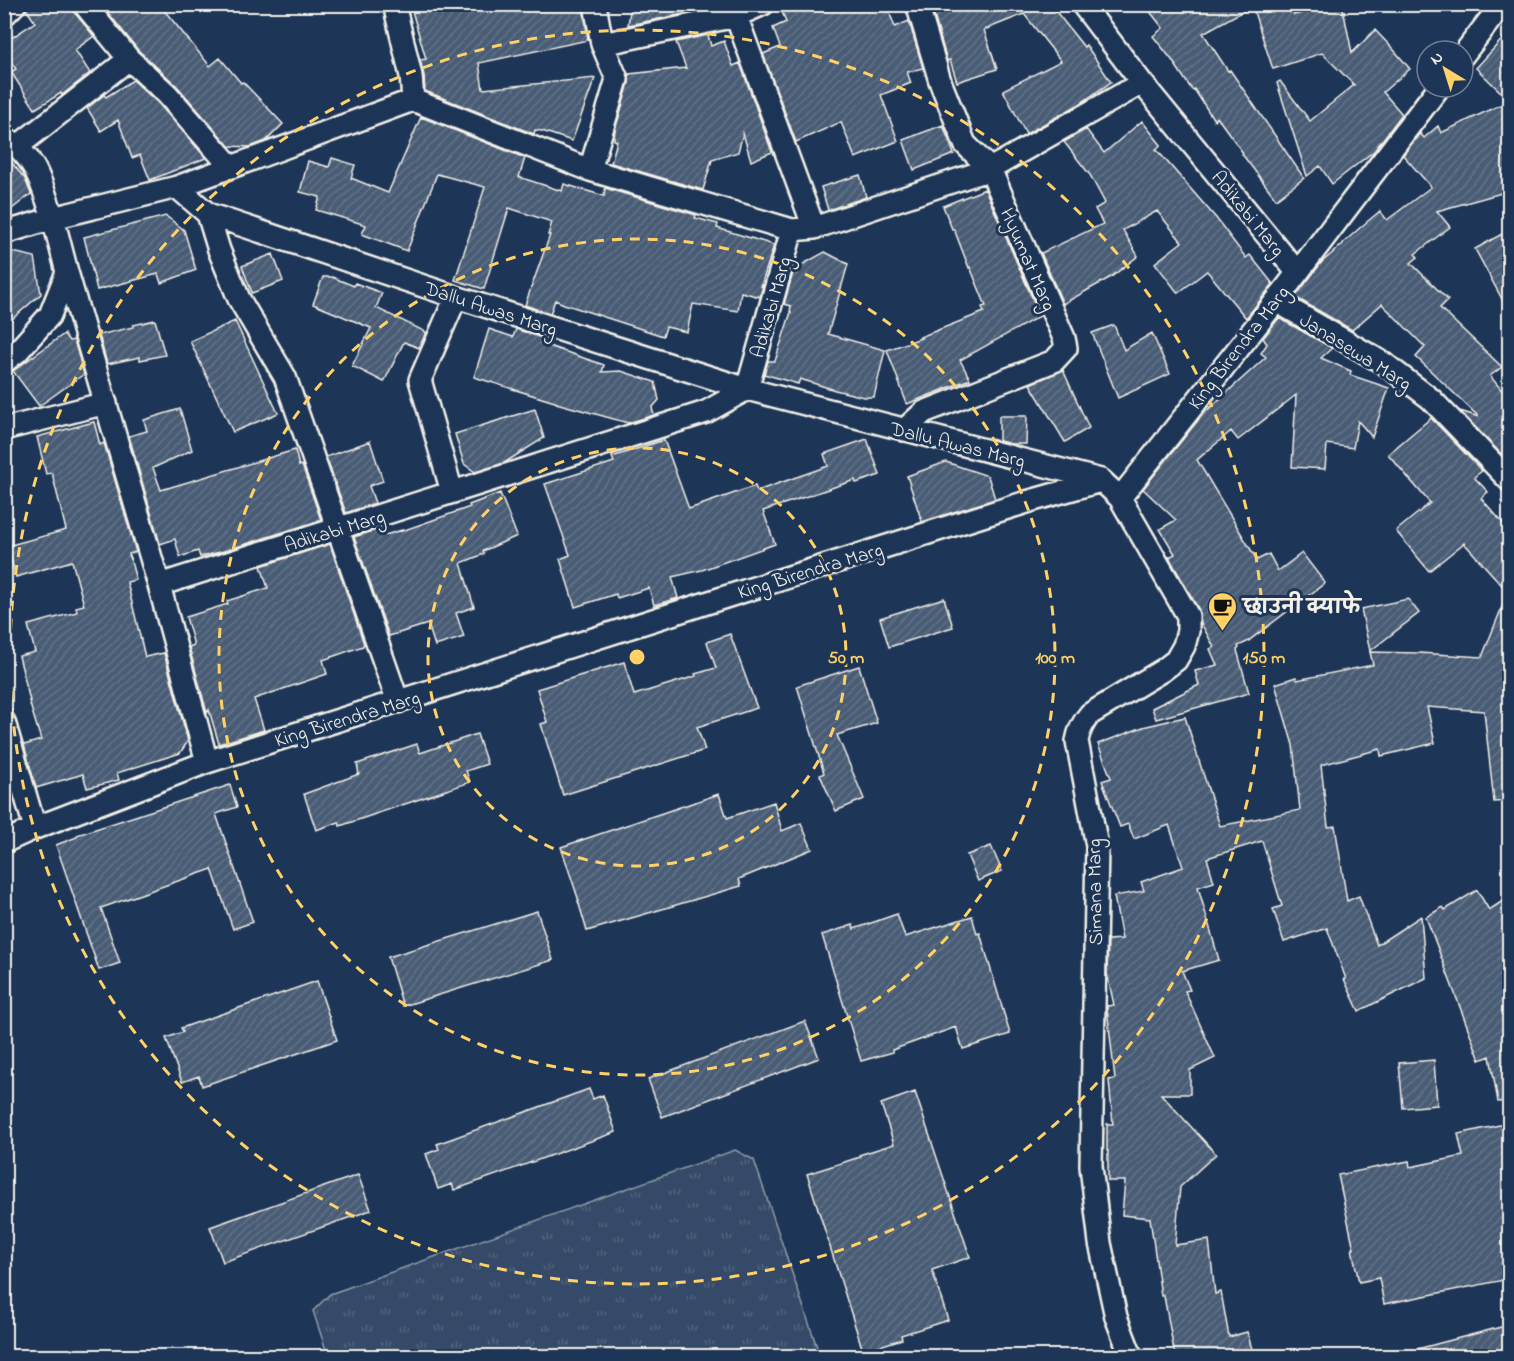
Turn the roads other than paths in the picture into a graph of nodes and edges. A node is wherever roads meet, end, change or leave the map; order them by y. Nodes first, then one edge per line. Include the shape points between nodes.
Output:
1 (15, 4) edge
2 (84, 4) edge
3 (393, 4) edge
4 (595, 4) edge
5 (763, 4) edge
6 (917, 4) edge
7 (1082, 4) edge
8 (1502, 4) edge
9 (4, 15) edge
10 (736, 16) junction
11 (1475, 39) edge
12 (602, 44) junction
13 (129, 59) junction
14 (1142, 83) junction
15 (1429, 99) edge
16 (413, 100) junction
17 (11, 141) edge
18 (231, 167) junction
19 (590, 170) junction
20 (990, 170) junction
21 (177, 187) junction
22 (208, 214) junction
23 (53, 218) junction
24 (814, 228) junction
25 (792, 230) junction
26 (4, 233) edge
27 (67, 272) junction
28 (1297, 272) junction
29 (456, 297) junction
30 (1276, 302) junction
31 (4, 362) edge
32 (747, 389) junction
33 (106, 403) junction
34 (4, 429) edge
35 (904, 430) junction
36 (1101, 480) junction
37 (1509, 481) edge
38 (452, 492) junction
39 (1120, 498) junction
40 (338, 529) junction
41 (159, 585) junction
42 (398, 702) junction
43 (4, 722) edge
44 (207, 762) junction
45 (35, 828) junction
46 (4, 842) edge
47 (1131, 1356) edge

1 - 9 street
2 - 13 street
3 - 16 street
4 - 12 street
5 - 10 street
6 - 20 street, Hyumat Marg via 940,81 965,144
7 - 14 street
8 - 11 street
10 - 12 street
10 - 24 street
12 - 19 street via 617,79
13 - 17 street
13 - 18 street via 167,94
14 - 20 street, Adikabi Marg
14 - 28 street, Adikabi Marg
15 - 28 street, King Birendra Marg
16 - 18 street
16 - 19 street
17 - 23 street via 31,160
18 - 21 street
19 - 25 street
20 - 24 street, Adikabi Marg
20 - 35 street, Hyumat Marg via 1065,348 1054,361 924,412
21 - 22 street, Dallu Awas Marg
21 - 23 street
22 - 29 street, Dallu Awas Marg
22 - 40 street via 239,299 285,377
23 - 26 street
23 - 27 street
24 - 25 street, Adikabi Marg
25 - 32 street, Adikabi Marg
27 - 31 street via 50,315
27 - 33 street
28 - 30 street, King Birendra Marg
29 - 32 street, Dallu Awas Marg
29 - 38 street via 420,380
30 - 37 street, Janasewa Marg via 1385,364 1431,399
30 - 39 street, King Birendra Marg
32 - 35 street, Dallu Awas Marg
32 - 38 street, Adikabi Marg via 706,412
33 - 34 street
33 - 41 street
35 - 36 street, Dallu Awas Marg
36 - 39 street
36 - 42 street, King Birendra Marg
38 - 40 street, Adikabi Marg
39 - 47 street, Simana Marg via 1188,616 1184,646 1176,660 1090,714 1077,741 1097,846 1091,1166 1100,1243 1116,1317
40 - 41 street, Adikabi Marg
40 - 42 street
41 - 44 street
42 - 44 street, King Birendra Marg
43 - 45 street
44 - 45 street, King Birendra Marg
45 - 46 street, King Birendra Marg

